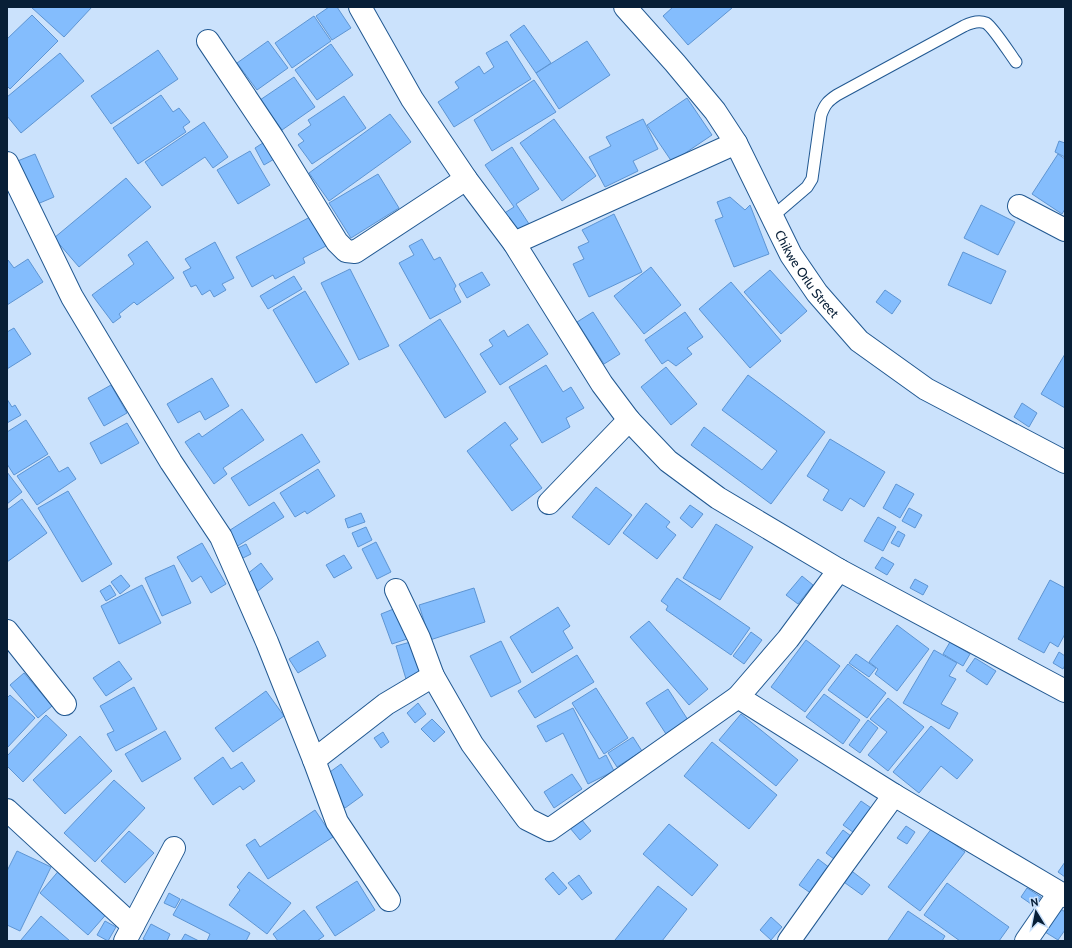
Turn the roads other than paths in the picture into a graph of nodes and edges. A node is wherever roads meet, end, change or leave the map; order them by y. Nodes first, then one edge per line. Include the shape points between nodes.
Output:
1 (360, 7) edge
2 (625, 7) edge
3 (208, 41) dead end
4 (1016, 62) dead end
5 (736, 143) junction
6 (7, 163) edge
7 (466, 179) junction
8 (1019, 206) dead end
9 (772, 217) junction
10 (1065, 230) edge
11 (514, 243) junction
12 (629, 420) junction
13 (1065, 462) edge
14 (549, 503) dead end
15 (839, 570) junction
16 (396, 590) dead end
17 (7, 631) edge
18 (433, 676) junction
19 (1065, 691) edge
20 (738, 697) junction
21 (65, 704) dead end
22 (314, 760) junction
23 (894, 795) junction
24 (7, 810) edge
25 (174, 848) dead end
26 (1062, 895) edge
27 (389, 900) dead end
28 (129, 934) edge
29 (788, 941) edge
30 (1026, 941) edge

1 - 7 street via 412,99
2 - 5 street, Chikwe Orlu Street via 690,81
3 - 7 street via 273,138 337,242 346,251 356,252
4 - 9 lane via 987,24 971,23 837,95 824,108 812,179 807,187
5 - 9 street, Chikwe Orlu Street
5 - 11 street
6 - 22 street via 72,297 171,462 221,537 267,642
7 - 11 street
8 - 10 street
9 - 13 street, Chikwe Orlu Street via 791,255 817,292 859,341 926,390
11 - 12 street via 602,384
12 - 14 street
12 - 15 street via 668,461 718,498
15 - 19 street
15 - 20 street via 788,639
16 - 18 street via 419,638
17 - 21 street
18 - 20 street via 472,744 527,819 549,830
18 - 22 street via 386,704
20 - 23 street
22 - 27 street via 337,822
23 - 26 street
23 - 29 street
24 - 28 street
25 - 28 street
26 - 30 street

